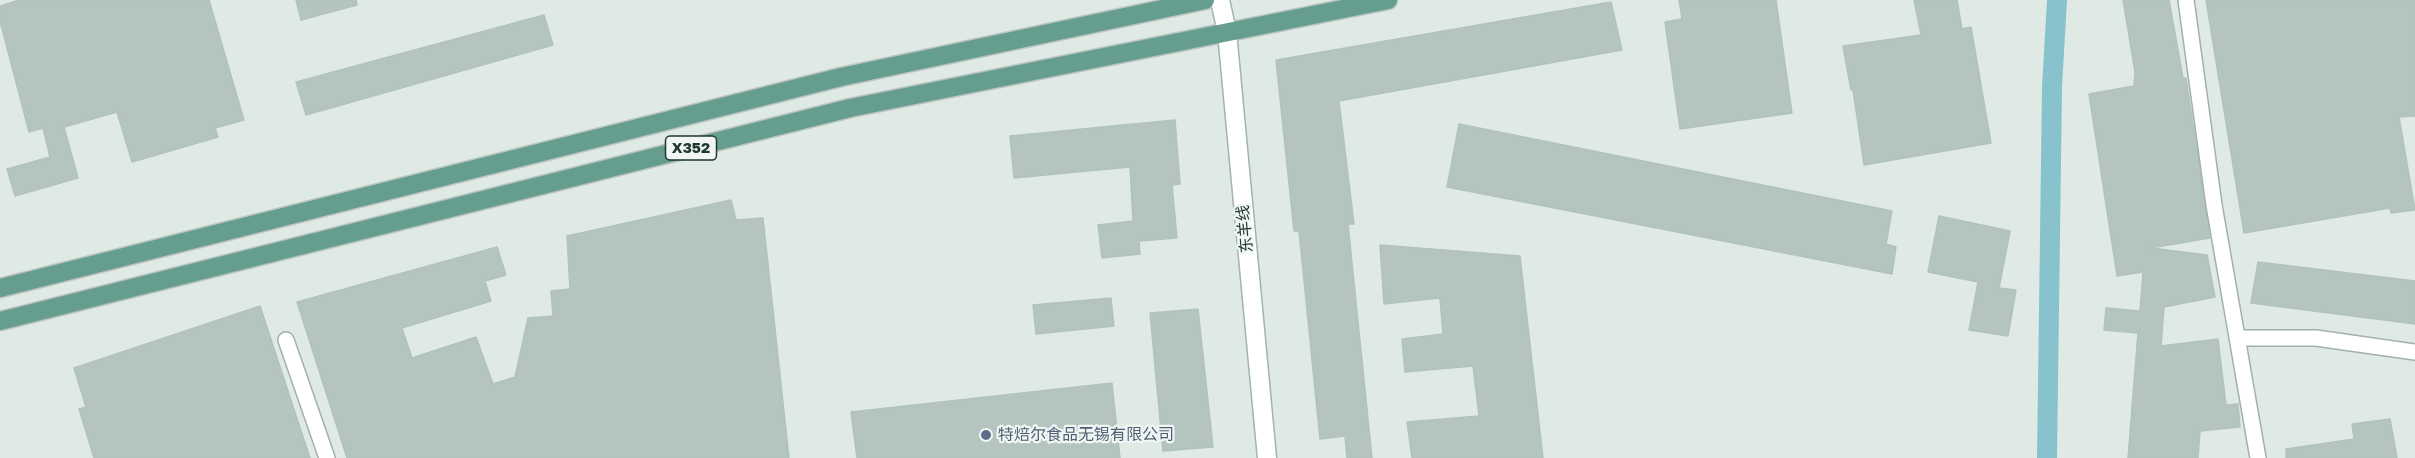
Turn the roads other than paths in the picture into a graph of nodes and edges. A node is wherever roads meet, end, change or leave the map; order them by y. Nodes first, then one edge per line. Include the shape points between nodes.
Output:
1 (1205, 0) edge
2 (1220, 0) edge
3 (1388, 0) edge
4 (2186, 0) edge
5 (1227, 32) junction
6 (0, 288) edge
7 (0, 321) edge
8 (2239, 338) junction
9 (286, 340) dead end
10 (2415, 352) edge
11 (327, 458) edge
12 (1267, 458) edge
13 (2258, 458) edge

1 - 6 main road, X352 via 842,77
2 - 5 main road, 东羊线
3 - 5 main road, X352
4 - 8 street via 2214,205
5 - 7 main road, X352 via 850,108
5 - 12 main road, 东羊线
8 - 10 street via 2316,338
8 - 13 street
9 - 11 street

